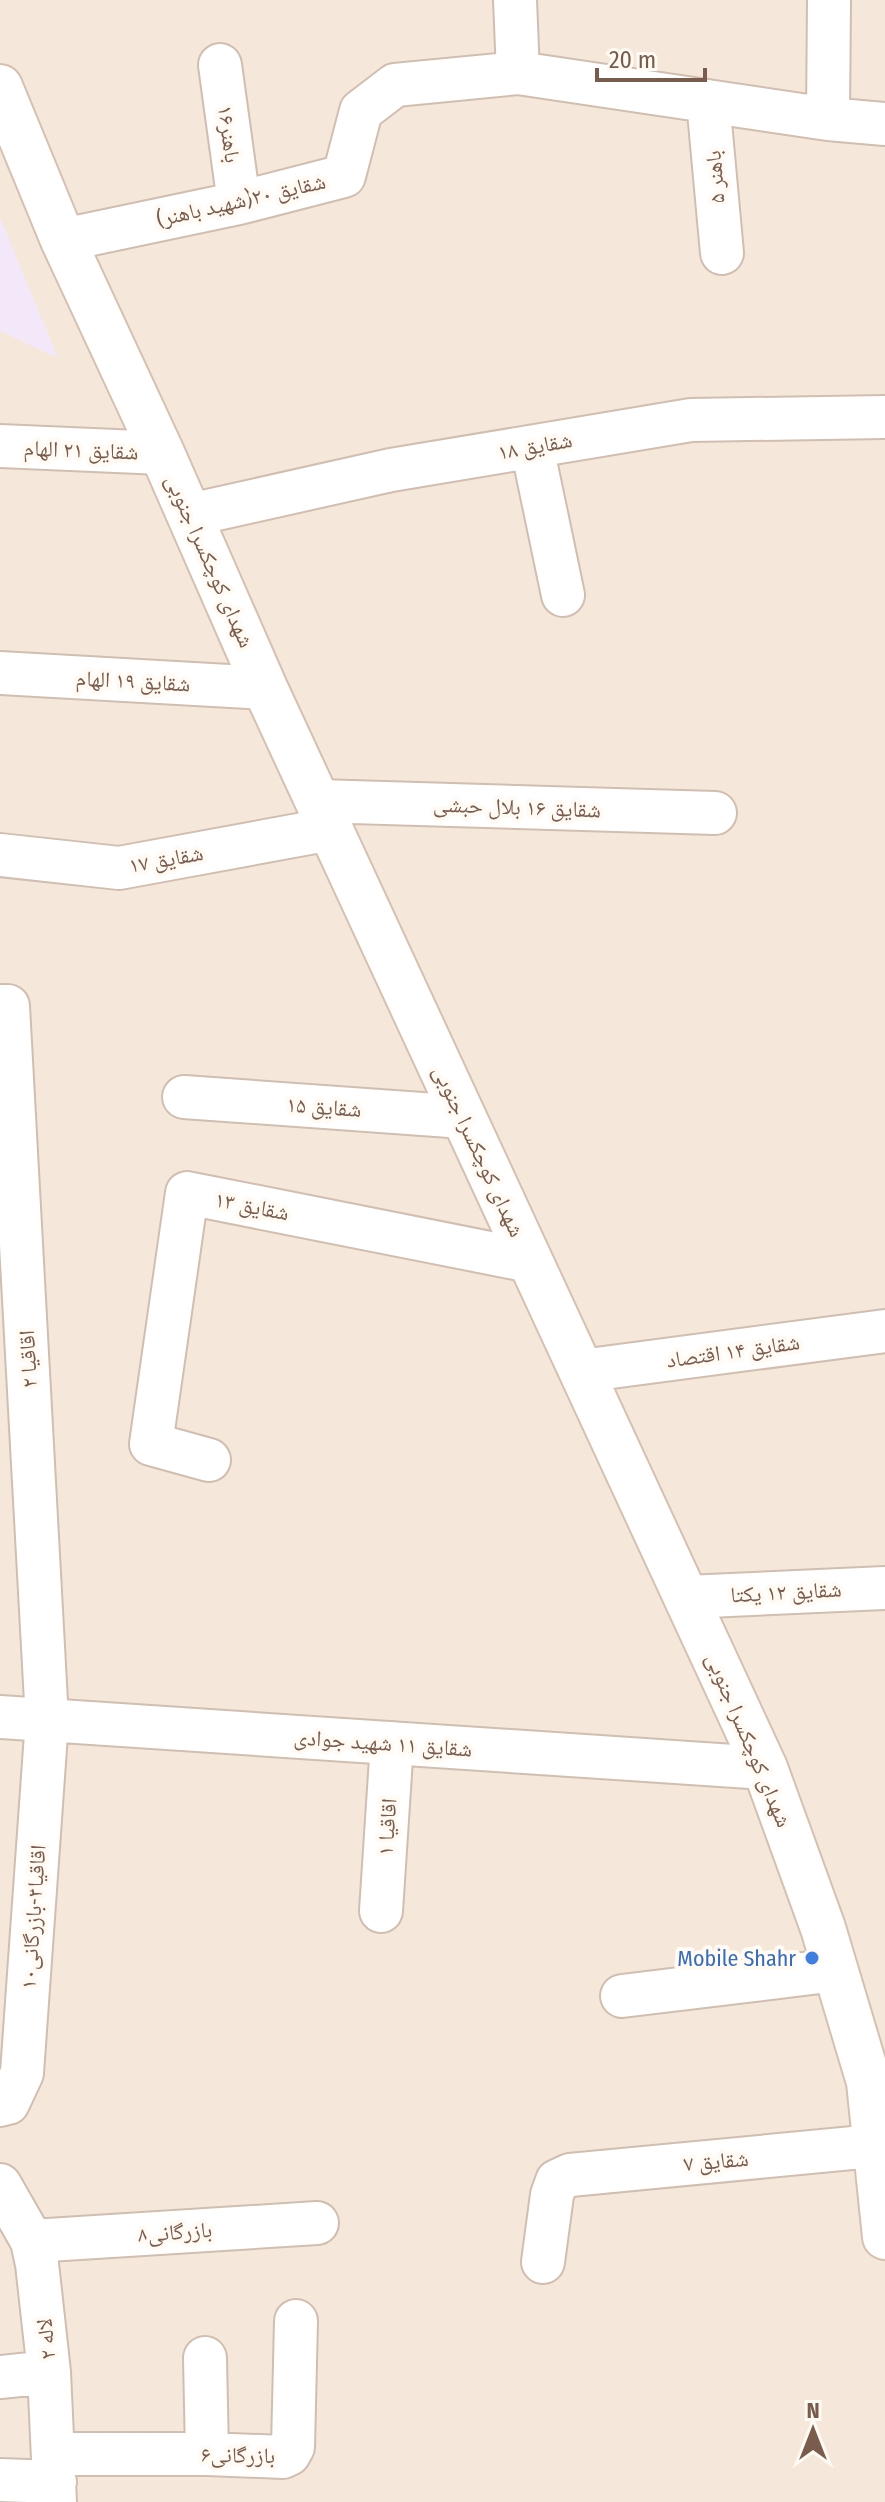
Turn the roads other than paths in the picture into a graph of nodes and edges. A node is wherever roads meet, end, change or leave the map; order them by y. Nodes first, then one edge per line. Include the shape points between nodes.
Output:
1 (515, 0) edge
2 (829, 0) edge
3 (220, 65) dead end
4 (518, 73) junction
5 (0, 87) edge
6 (708, 101) junction
7 (828, 119) junction
8 (885, 124) edge
9 (239, 203) junction
10 (63, 240) junction
11 (722, 253) dead end
12 (885, 417) edge
13 (0, 446) edge
14 (532, 447) junction
15 (162, 453) junction
16 (190, 515) junction
17 (563, 595) dead end
18 (0, 673) edge
19 (265, 688) junction
20 (715, 813) dead end
21 (324, 815) junction
22 (0, 855) edge
23 (0, 1006) edge
24 (184, 1097) dead end
25 (464, 1117) junction
26 (530, 1261) junction
27 (885, 1331) edge
28 (581, 1371) junction
29 (209, 1460) dead end
30 (885, 1588) edge
31 (686, 1597) junction
32 (0, 1717) edge
33 (47, 1720) junction
34 (392, 1743) junction
35 (765, 1768) junction
36 (381, 1911) dead end
37 (836, 1970) junction
38 (622, 1996) dead end
39 (0, 2105) edge
40 (880, 2145) edge
41 (0, 2185) edge
42 (317, 2223) dead end
43 (885, 2237) edge
44 (32, 2241) junction
45 (543, 2262) dead end
46 (296, 2321) dead end
47 (205, 2358) dead end
48 (49, 2372) junction
49 (0, 2377) edge
50 (207, 2454) junction
51 (0, 2480) edge
52 (55, 2480) edge

1 - 4 street
2 - 7 street
3 - 9 street, باهنر۱۶
4 - 6 street, شقایق ۲۰(شهید باهنر)
4 - 9 street, شقایق ۲۰(شهید باهنر) via 395,85 361,111 344,176
5 - 10 main road, شهدای کوچکسرا جنوبی
6 - 7 street, شقایق ۲۰(شهید باهنر)
6 - 11 street, باهنر ۵
7 - 8 street, شقایق ۲۰(شهید باهنر)
9 - 10 street, شقایق ۲۰(شهید باهنر)
10 - 15 main road, شهدای کوچکسرا جنوبی
12 - 14 street, شقایق ۱۸ via 691,420
13 - 15 street, شقایق ۲۱ الهام
14 - 16 street, شقایق ۱۸ via 391,470
14 - 17 street
15 - 16 main road, شهدای کوچکسرا جنوبی
16 - 19 main road, شهدای کوچکسرا جنوبی
18 - 19 street, شقایق ۱۹ الهام
19 - 21 main road, شهدای کوچکسرا جنوبی
20 - 21 street, شقایق ۱۶ بلال حبشی
21 - 22 street, شقایق ۱۷ via 119,868
21 - 25 main road, شهدای کوچکسرا جنوبی
23 - 33 street, اقاقیا ۲ via 8,1006
24 - 25 street, شقایق ۱۵
25 - 26 main road, شهدای کوچکسرا جنوبی
26 - 28 main road, شهدای کوچکسرا جنوبی
26 - 29 street, شقایق ۱۳ via 187,1193 151,1444
27 - 28 street, شقایق ۱۴ اقتصاد
28 - 31 main road, شهدای کوچکسرا جنوبی
30 - 31 street, شقایق ۱۲ یکتا
31 - 35 main road, شهدای کوچکسرا جنوبی
32 - 33 street, شقایق ۱۱ شهید جوادی
33 - 34 street, شقایق ۱۱ شهید جوادی
33 - 39 street, اقاقیا۳-بازرگانی۱۰ via 22,2073 8,2103
34 - 35 street, شقایق ۱۱ شهید جوادی
34 - 36 street, اقاقیا ۱
35 - 37 main road, شهدای کوچکسرا جنوبی
37 - 38 street
37 - 40 main road, شهدای کوچکسرا جنوبی via 869,2082
40 - 43 main road, شهدای کوچکسرا جنوبی
40 - 45 street, شقایق ۷ via 570,2175 557,2181 552,2195
41 - 44 street, لاله ۲
42 - 44 street, بازرگانی۸
44 - 48 street, لاله ۲
46 - 50 street, بازرگانی۶ via 289,2454
47 - 50 street
48 - 49 street
48 - 52 street, لاله ۲
50 - 52 street, بازرگانی۶
51 - 52 street, بازرگانی۶

